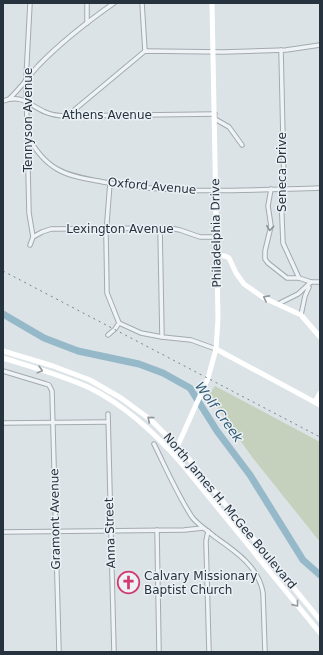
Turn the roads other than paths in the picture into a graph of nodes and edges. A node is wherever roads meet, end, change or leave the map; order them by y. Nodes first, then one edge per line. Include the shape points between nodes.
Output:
1 (30, 3) edge
2 (87, 3) edge
3 (114, 3) edge
4 (142, 3) edge
5 (212, 3) edge
6 (87, 23) junction
7 (320, 45) edge
8 (281, 50) junction
9 (145, 51) junction
10 (213, 52) junction
11 (26, 79) junction
12 (9, 99) junction
13 (3, 101) edge
14 (27, 102) junction
15 (67, 116) junction
16 (215, 117) junction
17 (27, 135) junction
18 (242, 145) dead end
19 (110, 183) junction
20 (320, 188) edge
21 (271, 189) junction
22 (283, 189) junction
23 (215, 190) junction
24 (107, 228) junction
25 (160, 228) junction
26 (33, 237) junction
27 (216, 237) junction
28 (30, 245) dead end
29 (217, 255) junction
30 (299, 278) junction
31 (311, 282) junction
32 (320, 282) edge
33 (278, 304) junction
34 (301, 315) junction
35 (118, 323) junction
36 (108, 335) dead end
37 (162, 337) junction
38 (320, 337) edge
39 (216, 349) junction
40 (3, 351) edge
41 (3, 358) edge
42 (3, 371) edge
43 (320, 393) edge
44 (318, 403) edge
45 (108, 414) dead end
46 (108, 422) junction
47 (3, 423) edge
48 (53, 423) junction
49 (154, 444) dead end
50 (178, 446) junction
51 (174, 454) junction
52 (203, 528) junction
53 (157, 530) junction
54 (110, 531) junction
55 (3, 532) edge
56 (56, 532) junction
57 (208, 532) junction
58 (320, 620) edge
59 (320, 633) edge
60 (58, 652) edge
61 (114, 652) edge
62 (159, 652) edge
63 (209, 652) edge
64 (265, 652) edge

1 - 11 street, Tennyson Avenue
2 - 6 street
3 - 6 street
4 - 9 street
5 - 10 main road, Philadelphia Drive
6 - 11 street
7 - 8 street
8 - 10 street
8 - 22 street, Seneca Drive
9 - 10 street
9 - 15 street
10 - 16 main road, Philadelphia Drive
11 - 12 street
11 - 14 street, Tennyson Avenue
12 - 13 street, Athens Avenue
12 - 14 street, Athens Avenue
14 - 15 street, Athens Avenue via 50,114
14 - 17 street, Tennyson Avenue
15 - 16 street, Athens Avenue
16 - 18 street via 229,127
16 - 23 main road, Philadelphia Drive
17 - 19 street, Oxford Avenue via 41,155 55,168 71,175
17 - 26 street, Tennyson Avenue via 29,213
19 - 23 street, Oxford Avenue via 166,189
19 - 24 street
20 - 22 street, Oxford Avenue
21 - 22 street, Oxford Avenue
21 - 23 street, Oxford Avenue
21 -> 30 street via 268,206 271,226 265,259 286,278
22 - 30 street, Seneca Drive via 283,243
23 - 27 main road, Philadelphia Drive
24 - 25 street, Lexington Avenue
24 - 26 street, Lexington Avenue via 51,229
24 - 35 street via 107,293
25 - 27 street, Lexington Avenue via 180,230 200,237
25 - 37 street
26 - 28 street
27 - 29 main road, Philadelphia Drive
33 -> 29 main road via 244,284 229,258
29 - 39 main road, Philadelphia Drive
30 - 31 street
31 - 32 street
31 - 33 street via 298,294
31 - 34 street
33 - 34 main road
34 - 38 main road
35 - 36 street via 115,330
35 - 37 street
37 - 39 street via 191,340
39 - 44 main road
39 - 50 main road, Philadelphia Drive via 203,391
50 -> 40 main road, North James H. McGee Boulevard via 151,420 90,380
41 -> 51 main road, North James H. McGee Boulevard via 61,376 91,389 136,418
42 - 48 street, Gramont Avenue via 50,387
43 - 44 main road
45 - 46 street, Anna Street
46 - 48 street
46 - 54 street, Anna Street
47 - 48 street
48 - 56 street, Gramont Avenue
49 - 52 street via 193,518
50 - 51 main road, Philadelphia Drive
50 - 58 main road, North James H. McGee Boulevard
51 -> 59 main road, North James H. McGee Boulevard
52 - 53 street
52 - 57 street
53 - 54 street
53 - 62 street
54 - 56 street
54 - 61 street, Anna Street
55 - 56 street
56 - 60 street, Gramont Avenue
57 - 63 street via 206,540
57 - 64 street via 249,564 260,580 263,593

